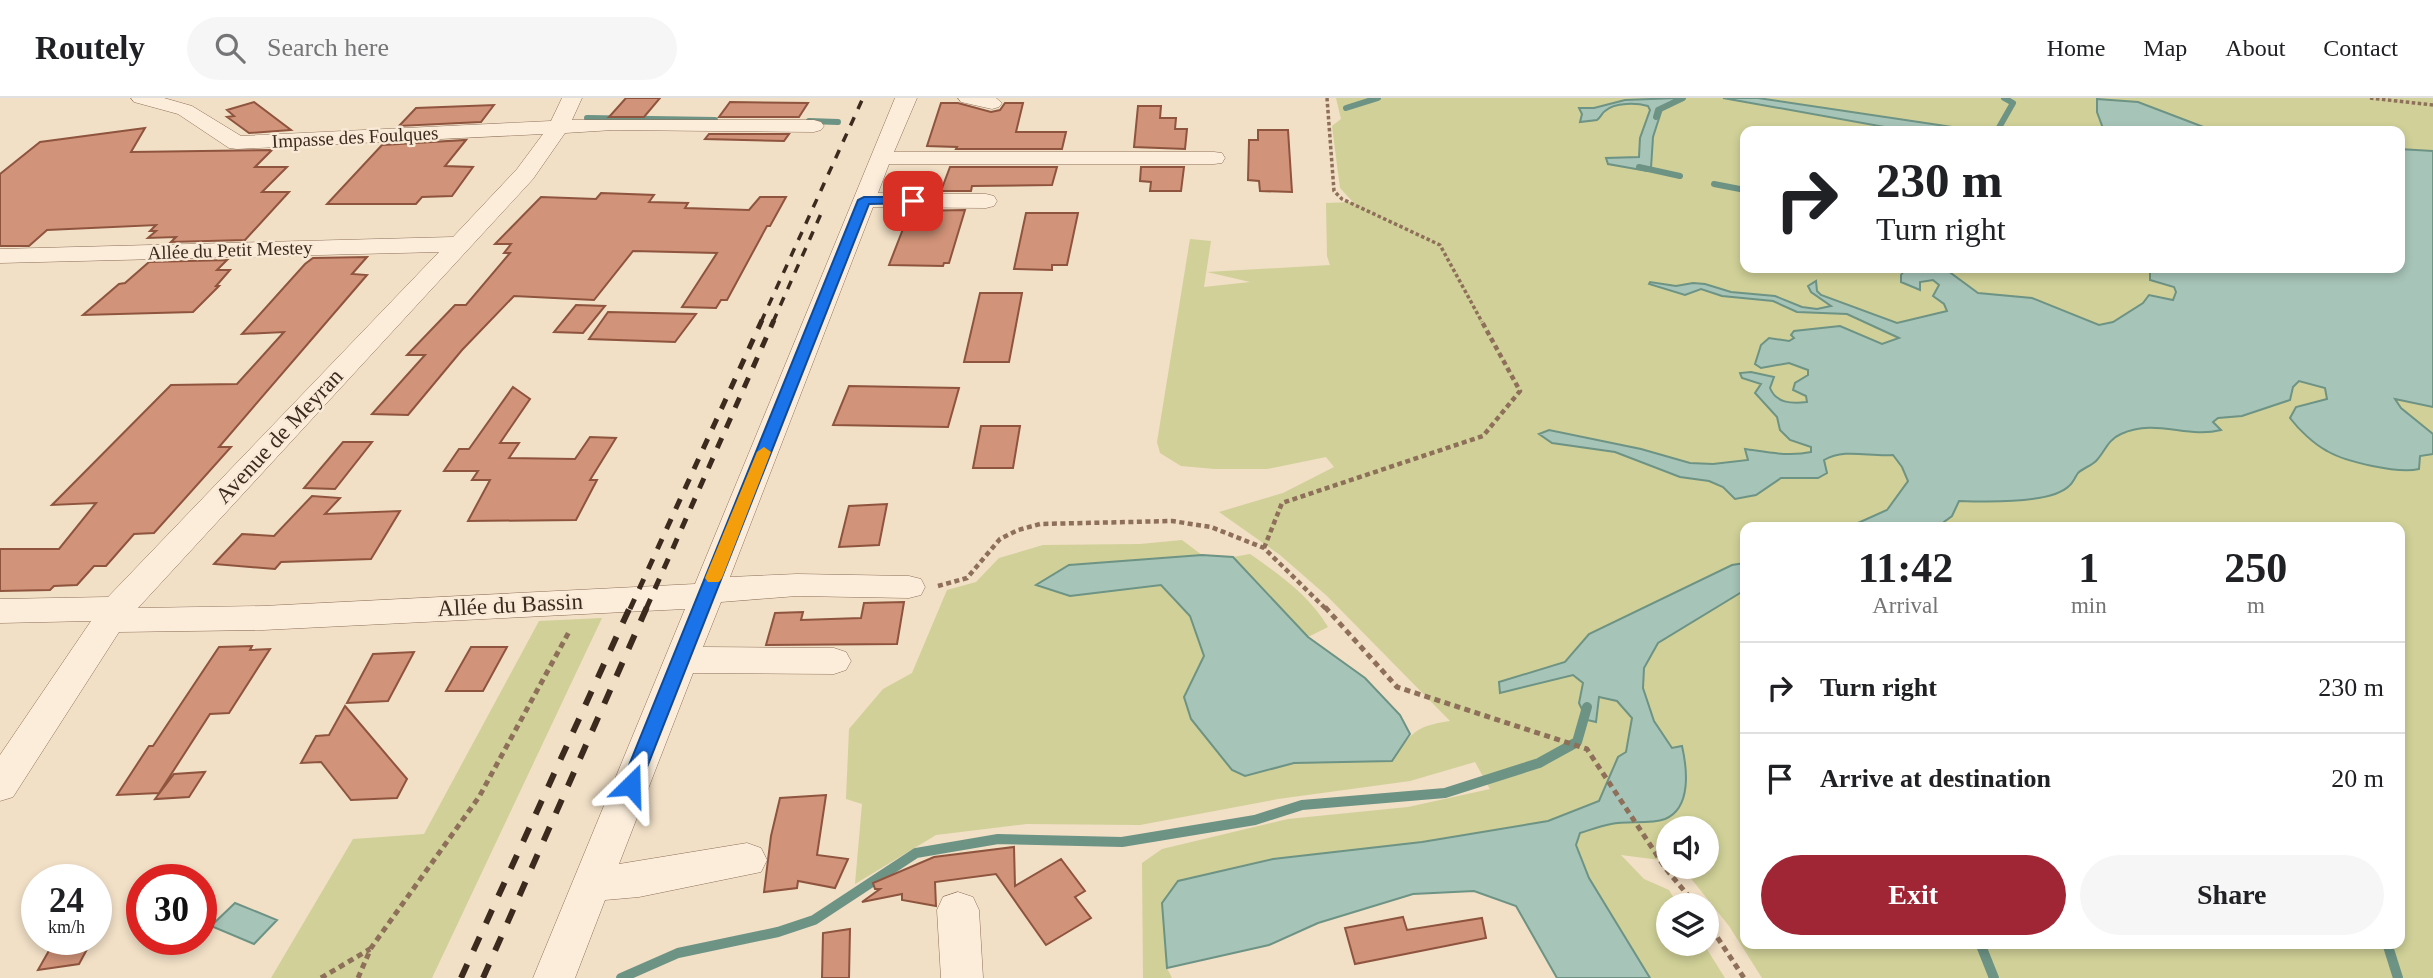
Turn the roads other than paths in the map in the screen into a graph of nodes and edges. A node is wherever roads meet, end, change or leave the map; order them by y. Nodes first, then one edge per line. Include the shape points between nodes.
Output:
1 (572, 98) edge
2 (906, 98) edge
3 (968, 98) edge
4 (151, 100) edge
5 (992, 103) dead end
6 (559, 126) junction
7 (814, 127) dead end
8 (881, 158) junction
9 (1214, 158) dead end
10 (864, 200) junction
11 (986, 201) dead end
12 (459, 244) junction
13 (0, 257) edge
14 (909, 587) road end
15 (708, 592) junction
16 (0, 611) edge
17 (114, 614) junction
18 (680, 660) junction
19 (834, 661) dead end
20 (0, 786) edge
21 (747, 860) dead end
22 (591, 884) junction
23 (958, 910) dead end
24 (554, 978) edge
25 (962, 978) edge

1 - 6 street, Avenue de Meyran
2 - 8 street
3 - 5 street
4 - 6 street, Impasse des Foulques via 185,110 237,143
6 - 7 street, Impasse des Foulques
6 - 12 street, Avenue de Meyran via 525,174
8 - 9 street via 1082,158 1105,174 1118,171 1118,158
8 - 10 street
10 - 11 street
10 - 15 street
12 - 13 street, Allée du Petit Mestey
12 - 17 street, Avenue de Meyran
14 - 15 street, Allée du Bassin via 784,586
15 - 17 street, Allée du Bassin via 688,597 262,618
15 - 18 street
16 - 17 street, Allée du Bassin
17 - 20 street, Avenue de Meyran
18 - 19 street
18 - 22 street
21 - 22 street
22 - 24 street
23 - 25 street

